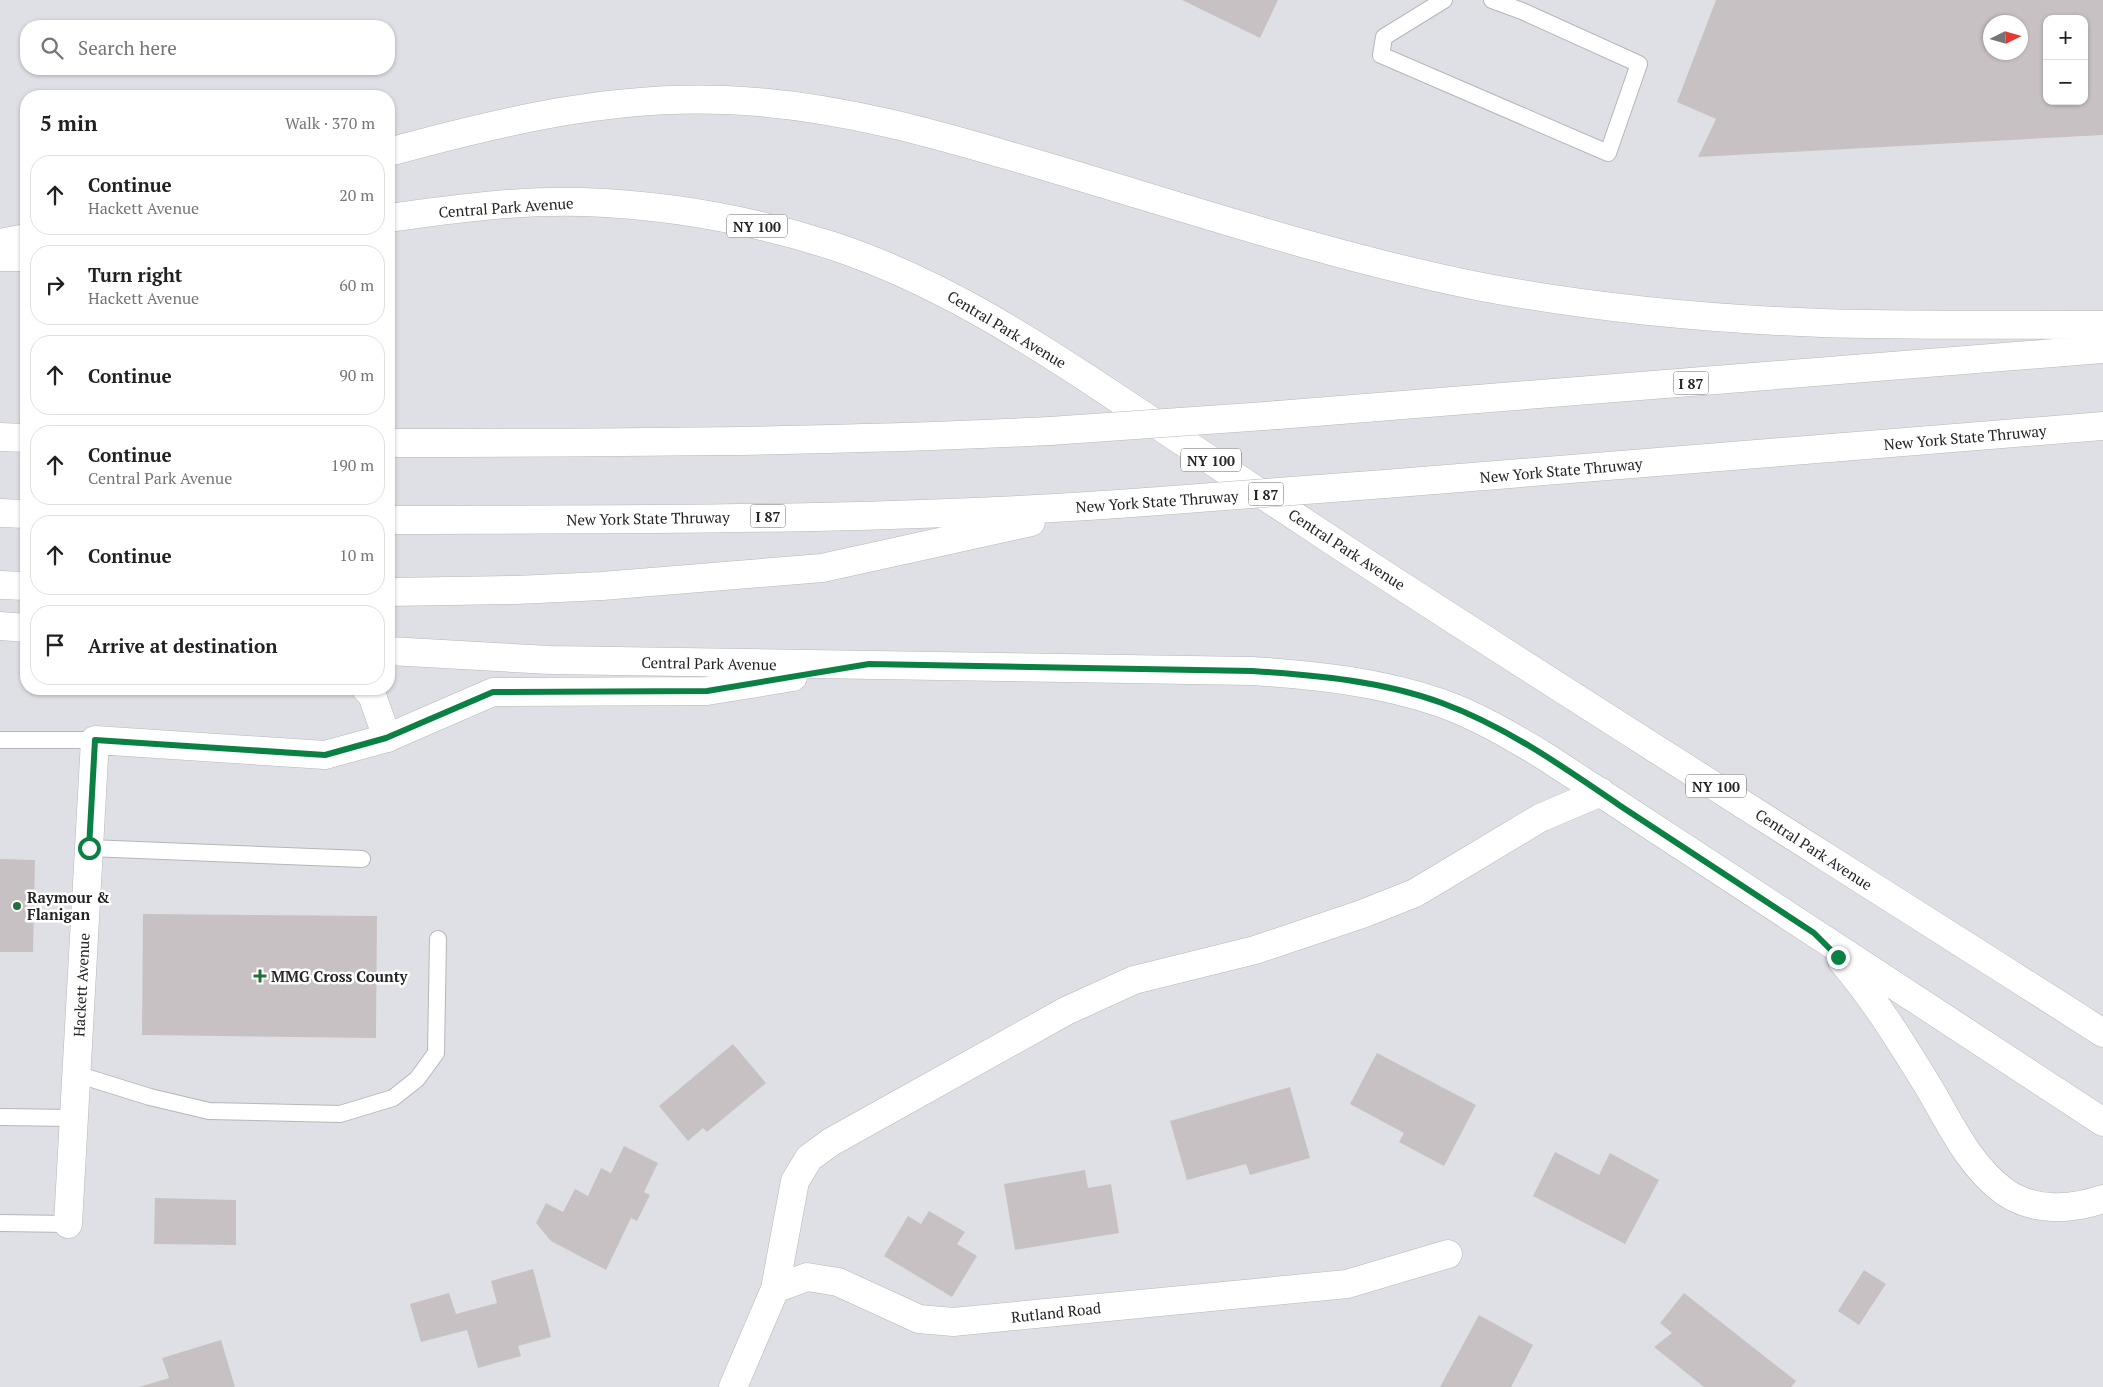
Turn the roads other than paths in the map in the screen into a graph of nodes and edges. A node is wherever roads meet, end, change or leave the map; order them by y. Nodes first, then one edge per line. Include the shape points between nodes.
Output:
1 (1444, 0) edge
2 (1492, 0) edge
3 (1524, 6) edge
4 (395, 150) edge
5 (395, 217) edge
6 (20, 239) edge
7 (0, 243) edge
8 (0, 257) edge
9 (20, 257) edge
10 (2103, 325) edge
11 (2103, 349) edge
12 (2103, 426) edge
13 (0, 437) edge
14 (20, 438) edge
15 (395, 443) edge
16 (1110, 504) junction
17 (0, 513) edge
18 (20, 514) edge
19 (395, 520) edge
20 (0, 585) edge
21 (20, 586) edge
22 (395, 592) edge
23 (0, 626) edge
24 (20, 628) edge
25 (395, 652) edge
26 (869, 664) junction
27 (371, 695) edge
28 (386, 738) junction
29 (0, 740) edge
30 (95, 740) junction
31 (1600, 792) junction
32 (89, 848) junction
33 (362, 858) dead end
34 (1814, 933) junction
35 (438, 939) dead end
36 (2103, 1033) edge
37 (76, 1074) junction
38 (0, 1117) edge
39 (74, 1118) junction
40 (2103, 1122) edge
41 (2103, 1199) edge
42 (0, 1224) edge
43 (68, 1224) joint
44 (1448, 1254) dead end
45 (774, 1289) junction
46 (733, 1387) edge

1 - 3 lane via 1384,37 1381,55 1608,153 1639,64
2 - 3 lane
4 - 10 main road via 500,123 605,105 669,100 783,103 900,125 1316,247 1428,275 1540,296 1717,317 1826,323
5 - 36 main road, Central Park Avenue / NY 100 via 457,208 582,202 710,215 833,246 950,294 1004,325 1330,539
6 - 7 main road
8 - 9 main road
11 - 15 main road, I 87, bridge via 1050,431 718,441
12 - 16 main road, New York State Thruway / I 87, bridge
13 - 14 main road
16 - 19 main road, New York State Thruway / I 87 via 850,515
16 - 22 main road via 822,568 602,586
17 - 18 main road
20 - 21 main road
23 - 24 main road
25 - 26 main road, Central Park Avenue via 550,660
26 - 28 main road via 707,691 493,692
26 - 31 main road, Central Park Avenue via 1252,671 1311,675 1383,687 1442,703 1495,727
27 - 28 main road
28 - 30 main road via 325,755
29 - 30 lane
30 - 32 main road, Hackett Avenue
31 - 34 main road, Central Park Avenue
31 - 45 main road via 1540,818 1406,896 1362,914 1255,950 1134,980 1066,1011 831,1142 809,1158 795,1181
32 - 33 lane
32 - 37 main road, Hackett Avenue
34 - 40 main road, Central Park Avenue
34 - 41 main road via 1862,984 1883,1012 1984,1176 2006,1193 2049,1208
35 - 37 lane via 436,1053 418,1079 393,1098 340,1114 209,1111
37 - 39 main road, Hackett Avenue
38 - 39 lane
39 - 43 main road, Hackett Avenue
42 - 43 lane
44 - 45 main road, Rutland Road via 1346,1284 953,1322 919,1318 838,1282 807,1277
45 - 46 main road

